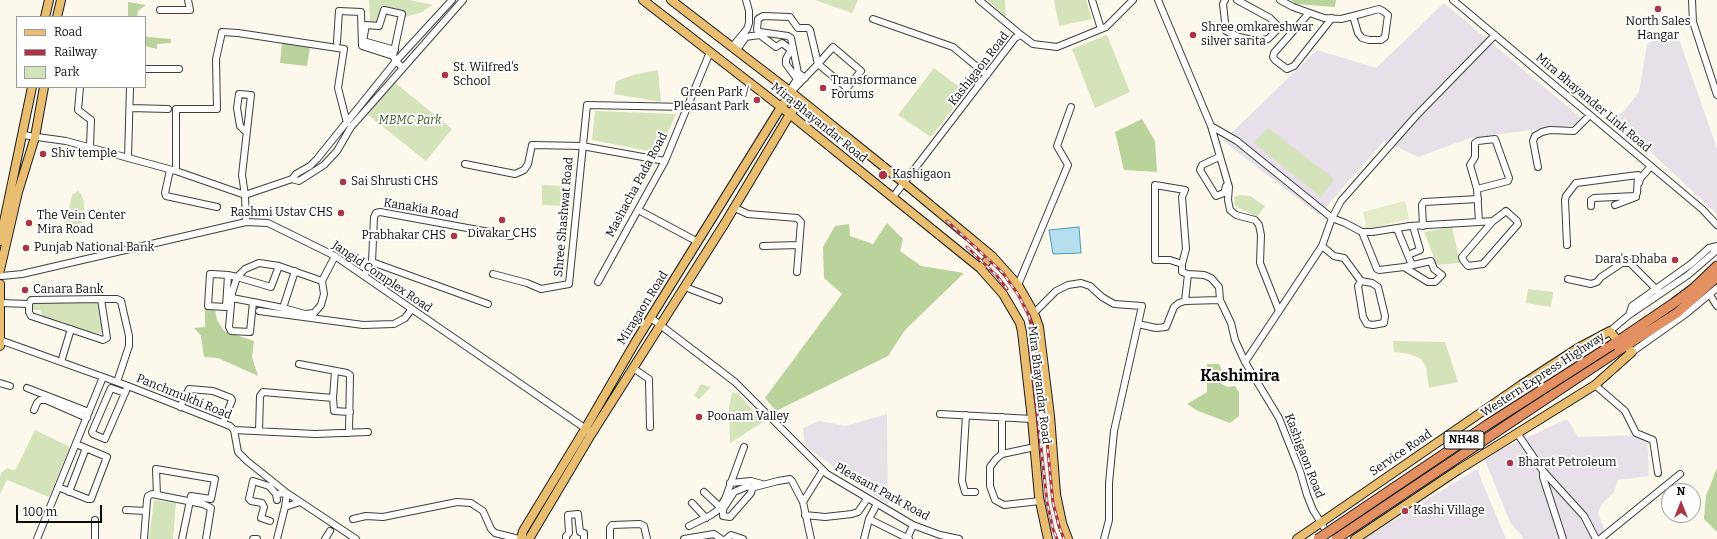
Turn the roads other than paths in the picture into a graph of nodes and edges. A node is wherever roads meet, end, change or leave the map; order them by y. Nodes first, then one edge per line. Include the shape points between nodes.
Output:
1 (48, 0) edge
2 (61, 0) edge
3 (188, 0) edge
4 (452, 0) edge
5 (464, 0) edge
6 (643, 0) edge
7 (648, 0) edge
8 (664, 0) edge
9 (671, 0) edge
10 (746, 0) edge
11 (979, 0) edge
12 (1092, 0) edge
13 (1133, 0) edge
14 (1158, 0) edge
15 (1225, 0) edge
16 (1237, 0) edge
17 (1280, 0) edge
18 (1452, 0) edge
19 (1692, 0) edge
20 (160, 10) dead end
21 (1309, 13) junction
22 (45, 16) edge
23 (57, 16) edge
24 (1353, 16) junction
25 (1332, 18) junction
26 (873, 19) dead end
27 (796, 27) junction
28 (1101, 29) junction
29 (1021, 35) junction
30 (1495, 35) junction
31 (790, 37) junction
32 (337, 42) dead end
33 (734, 49) junction
34 (710, 52) junction
35 (395, 56) junction
36 (818, 64) junction
37 (403, 68) junction
38 (146, 69) edge
39 (179, 69) dead end
40 (987, 75) junction
41 (805, 78) junction
42 (775, 80) junction
43 (32, 88) edge
44 (44, 88) edge
45 (80, 88) edge
46 (130, 88) edge
47 (791, 92) junction
48 (764, 93) junction
49 (1717, 95) edge
50 (802, 101) junction
51 (688, 107) junction
52 (782, 107) junction
53 (1071, 107) dead end
54 (130, 108) junction
55 (168, 109) dead end
56 (790, 114) junction
57 (1590, 115) junction
58 (346, 122) junction
59 (1211, 126) junction
60 (351, 127) junction
61 (246, 132) junction
62 (23, 135) junction
63 (36, 136) junction
64 (582, 146) junction
65 (90, 147) junction
66 (128, 158) junction
67 (1217, 158) junction
68 (317, 159) junction
69 (665, 161) junction
70 (466, 164) dead end
71 (324, 165) junction
72 (1649, 165) junction
73 (1538, 167) dead end
74 (173, 170) junction
75 (1222, 172) junction
76 (1638, 175) junction
77 (292, 180) junction
78 (904, 183) junction
79 (1477, 189) junction
80 (245, 195) junction
81 (893, 197) junction
82 (1478, 199) junction
83 (1615, 205) dead end
84 (1591, 206) dead end
85 (217, 207) dead end
86 (735, 208) junction
87 (642, 212) dead end
88 (1332, 218) junction
89 (1493, 220) junction
90 (2, 221) edge
91 (246, 222) junction
92 (1479, 222) junction
93 (1717, 224) edge
94 (1413, 226) junction
95 (1423, 226) junction
96 (1397, 228) junction
97 (1362, 232) junction
98 (511, 236) dead end
99 (0, 241) edge
100 (698, 242) junction
101 (799, 245) junction
102 (1568, 245) dead end
103 (763, 246) dead end
104 (1322, 246) junction
105 (1717, 246) edge
106 (1717, 250) edge
107 (1408, 255) junction
108 (335, 256) junction
109 (992, 256) junction
110 (372, 262) junction
111 (1182, 264) junction
112 (1412, 265) junction
113 (279, 266) junction
114 (1717, 266) edge
115 (1404, 267) junction
116 (980, 268) junction
117 (295, 270) junction
118 (797, 272) dead end
119 (493, 274) dead end
120 (1188, 274) junction
121 (0, 276) edge
122 (228, 276) junction
123 (364, 276) junction
124 (237, 277) junction
125 (1717, 277) edge
126 (1568, 279) dead end
127 (322, 281) junction
128 (598, 282) dead end
129 (1362, 282) junction
130 (1018, 285) junction
131 (685, 287) junction
132 (1717, 288) edge
133 (1659, 291) junction
134 (1710, 294) junction
135 (0, 298) edge
136 (232, 298) junction
137 (101, 299) junction
138 (719, 300) dead end
139 (1220, 300) junction
140 (1185, 301) junction
141 (253, 302) junction
142 (0, 303) edge
143 (29, 304) junction
144 (488, 304) dead end
145 (1717, 306) edge
146 (283, 308) junction
147 (411, 310) junction
148 (259, 311) dead end
149 (1279, 311) junction
150 (1034, 313) junction
151 (652, 318) junction
152 (661, 324) junction
153 (1138, 324) junction
154 (71, 329) junction
155 (1610, 331) junction
156 (0, 342) edge
157 (1615, 346) junction
158 (1629, 349) junction
159 (60, 362) junction
160 (1245, 362) junction
161 (299, 364) dead end
162 (633, 368) junction
163 (335, 371) junction
164 (103, 377) junction
165 (117, 382) junction
166 (0, 383) edge
167 (1595, 385) junction
168 (10, 386) dead end
169 (128, 386) junction
170 (27, 388) dead end
171 (125, 393) junction
172 (334, 398) junction
173 (180, 407) junction
174 (34, 410) dead end
175 (350, 412) junction
176 (88, 414) junction
177 (940, 414) dead end
178 (966, 415) junction
179 (1002, 417) junction
180 (1032, 419) junction
181 (223, 423) junction
182 (83, 426) junction
183 (650, 427) dead end
184 (234, 430) junction
185 (259, 430) junction
186 (93, 431) junction
187 (589, 431) junction
188 (368, 432) dead end
189 (349, 433) junction
190 (1517, 434) junction
191 (76, 444) junction
192 (744, 447) dead end
193 (1035, 447) junction
194 (86, 448) junction
195 (1002, 454) junction
196 (823, 470) junction
197 (1543, 470) junction
198 (1658, 473) dead end
199 (1680, 474) dead end
200 (730, 483) junction
201 (764, 484) junction
202 (58, 488) junction
203 (751, 488) junction
204 (69, 492) junction
205 (704, 492) dead end
206 (975, 492) dead end
207 (157, 494) junction
208 (286, 494) junction
209 (867, 498) junction
210 (1040, 501) junction
211 (190, 502) junction
212 (300, 502) junction
213 (803, 502) junction
214 (692, 503) dead end
215 (877, 504) junction
216 (720, 506) junction
217 (285, 507) junction
218 (126, 510) dead end
219 (146, 512) junction
220 (805, 515) junction
221 (706, 518) junction
222 (353, 519) dead end
223 (869, 519) junction
224 (95, 520) dead end
225 (270, 522) dead end
226 (1322, 522) junction
227 (913, 525) junction
228 (689, 526) dead end
229 (330, 531) dead end
230 (939, 537) edge
231 (257, 538) edge
232 (37, 539) edge
233 (95, 539) edge
234 (144, 539) edge
235 (182, 539) edge
236 (206, 539) edge
237 (253, 539) edge
238 (277, 539) edge
239 (325, 539) edge
240 (356, 539) edge
241 (520, 539) edge
242 (529, 539) edge
243 (566, 539) edge
244 (584, 539) edge
245 (610, 539) edge
246 (647, 539) edge
247 (684, 539) edge
248 (721, 539) edge
249 (726, 539) edge
250 (743, 539) edge
251 (811, 539) edge
252 (864, 539) edge
253 (908, 539) edge
254 (959, 539) edge
255 (1042, 539) edge
256 (1048, 539) edge
257 (1068, 539) edge
258 (1104, 539) edge
259 (1297, 539) edge
260 (1318, 539) edge
261 (1331, 539) edge
262 (1336, 539) edge
263 (1355, 539) edge
264 (1563, 539) edge
265 (1596, 539) edge
266 (1600, 539) edge

1 - 22 main road
2 - 23 main road
3 - 20 street via 190,10
4 - 35 street
5 - 37 street
6 - 34 main road, Mira Bhayandar Road
7 - 48 main road via 740,70
8 - 42 main road via 761,75
9 - 33 main road, Mira Bhayandar Road
10 - 33 street via 749,23
11 - 29 street
12 - 28 street
13 - 28 street, Kashigaon Road
14 - 59 street
15 - 16 street via 1223,4 1226,31 1257,41 1268,39 1278,28 1277,25 1270,18
17 - 21 street
18 - 30 street, Mira Bhayander Link Road
19 - 49 street via 1693,22
21 - 25 street
21 - 25 street via 1274,53 1275,60 1287,69 1294,66
24 - 24 street via 1379,9 1383,11 1388,15 1385,37 1381,40 1362,38
24 - 25 street
26 - 40 street via 953,47
27 - 31 street
27 - 31 street via 790,17 763,16 758,19 757,30 760,32
27 - 36 street via 810,30
28 - 29 street, Kashigaon Road via 1056,47 1033,44
29 - 40 street, Kashigaon Road via 1015,38
30 - 57 street, Mira Bhayander Link Road
30 - 88 street via 1416,116 1341,202
31 - 41 street via 798,73
32 - 35 street via 339,11 358,11 362,14 362,46
33 - 42 main road, Mira Bhayandar Road
33 - 47 street via 746,37 760,35 776,47 782,43 786,46 791,51 786,64 797,79
34 - 48 main road, Mira Bhayandar Road
34 - 51 street, Mashacha Pada Road
35 - 35 street via 402,14 384,10 379,26 366,24 363,41
35 - 37 street
35 - 58 street
36 - 36 street via 847,88 861,71 833,47
36 - 41 street
37 - 60 street
38 - 39 street
40 - 78 street, Kashigaon Road
41 - 47 street
42 - 47 main road, Mira Bhayandar Road
43 - 62 main road
44 - 63 main road
45 - 65 street via 78,110 91,120
46 - 54 street
47 - 50 main road, Mira Bhayandar Road
47 - 52 main road, Miragaon Road
48 - 52 main road, Mira Bhayandar Road
50 - 56 main road, Miragaon Road
50 - 78 main road, Mira Bhayandar Road
51 - 64 street, Shree Shashwat Road via 587,105
51 - 69 street, Mashacha Pada Road
52 - 56 main road, Mira Bhayandar Road
52 - 100 main road, Miragaon Road
53 - 130 street via 1057,146 1068,165
54 - 55 street
54 - 66 street
56 - 81 main road, Mira Bhayandar Road
56 - 86 main road, Miragaon Road
57 - 72 street, Mira Bhayander Link Road
57 - 73 street via 1574,131 1550,130 1535,136 1533,141
58 - 60 street
58 - 68 street
58 - 74 street via 338,88 344,49 222,32 216,59 217,109 176,109
59 - 67 street
59 - 88 street via 1236,141
60 - 71 street via 337,151
61 - 61 street via 251,95 239,94 237,108 240,126
61 - 80 street via 242,175
62 - 63 street
62 - 90 main road
63 - 65 street
63 - 121 main road via 18,192
64 - 69 street
64 - 70 street, Shree Shashwat Road via 532,145 528,164 524,170 515,174
64 - 119 street, Shree Shashwat Road via 569,284 542,290
65 - 66 street
66 - 74 street
67 - 75 street
67 - 75 street via 1202,165 1200,170 1216,196 1226,191
68 - 71 street
68 - 77 street via 296,174
69 - 128 street, Mashacha Pada Road
71 - 77 street via 299,181
72 - 76 street
72 - 83 street via 1640,179 1638,196
72 - 93 street, Mira Bhayander Link Road
74 - 80 street
74 - 85 street via 166,196
75 - 149 street via 1229,187 1230,210 1236,215 1255,220 1259,225 1260,263
76 - 84 street via 1635,196 1594,198 1591,200
76 - 102 street via 1576,183 1564,200
77 - 80 street
78 - 81 street, Kashigaon Road
78 - 109 main road, Mira Bhayandar Road
79 - 79 street via 1470,165 1475,157 1475,143 1496,139 1508,181
79 - 82 street
80 - 91 street
81 - 116 main road, Mira Bhayandar Road
82 - 92 street
82 - 95 street via 1424,202
86 - 101 street via 748,214 797,218 801,222
86 - 131 main road, Miragaon Road
87 - 100 street
88 - 97 street
88 - 104 street
89 - 89 street via 1506,211 1518,221 1518,224 1483,264 1468,266 1462,257
89 - 92 street
90 - 99 main road
91 - 108 street, Jangid Complex Road via 268,223
91 - 121 street, Jangid Complex Road via 22,274
92 - 95 street
94 - 95 street
94 - 96 street
94 - 107 street via 1420,250
96 - 97 street
96 - 107 street
97 - 115 street via 1377,269 1382,271
98 - 110 street, Kanakia Road via 380,212 374,217
100 - 151 main road, Miragaon Road
101 - 103 street
101 - 118 street
104 - 129 street via 1334,256 1344,258
104 - 149 street
105 - 133 street via 1709,248
106 - 133 street via 1688,275
107 - 112 street
108 - 123 street, Jangid Complex Road
108 - 127 street
109 - 116 main road
109 - 130 main road, Mira Bhayandar Road
110 - 123 street
110 - 144 street
111 - 111 street via 1170,260 1155,260 1155,185 1185,190 1182,197 1186,249
111 - 120 street via 1182,272
112 - 115 street
112 - 115 street via 1431,261 1434,269 1442,274 1442,277 1435,282 1426,282
113 - 117 street
113 - 124 street via 259,263 245,269
113 - 124 street via 271,287
114 - 157 highway, Western Express Highway / NH48 via 1694,288
116 - 180 main road, Mira Bhayandar Road via 1003,294 1020,323
117 - 127 street
117 - 146 street
120 - 139 street, Kashigaon Road via 1204,275 1215,280 1219,287
120 - 140 street
121 - 135 main road
122 - 122 street via 209,274 209,306 226,307
122 - 124 street
123 - 147 street, Jangid Complex Road
124 - 136 street
125 - 158 highway, Western Express Highway / NH48
126 - 133 street via 1591,284 1622,263 1628,262
127 - 146 street via 324,294 317,312 305,314
129 - 129 street via 1372,283 1378,287 1386,316 1384,323 1367,324 1363,317 1358,286
130 - 150 main road, Mira Bhayandar Road
131 - 138 street
131 - 152 main road, Miragaon Road
132 - 134 street
133 - 155 street
134 - 145 street
134 - 158 street via 1666,329
135 - 142 main road
136 - 141 street
136 - 141 street via 229,327 233,331 250,332
137 - 143 street via 31,300
137 - 154 street via 107,338 103,340
137 - 165 street via 121,301 129,336 129,346
139 - 140 street
139 - 160 street, Kashigaon Road
140 - 153 street via 1174,307 1168,324 1163,328
141 - 146 street
142 - 143 street
142 - 156 main road
143 - 154 street via 31,316
147 - 148 street via 405,318 394,324 362,325
147 - 187 street, Jangid Complex Road
149 - 160 street
150 - 153 street via 1056,291 1068,285 1081,283 1090,286 1114,304 1141,306
150 - 257 main road, Mira Bhayandar Road via 1039,327 1050,416 1056,494
151 - 152 street, Pleasant Park Road
151 - 187 main road, Miragaon Road via 636,341
152 - 162 main road, Miragaon Road
152 - 196 street, Pleasant Park Road via 735,382
153 - 258 street via 1114,431 1109,483 1109,520
154 - 159 street
155 - 157 main road
155 - 226 main road, Service Road via 1578,348 1521,385
156 - 159 street, Panchmukhi Road
157 - 158 highway, Western Express Highway / NH48
157 - 260 highway, Western Express Highway / NH48, bridge via 1487,425
157 - 262 highway, Western Express Highway / NH48
158 - 167 main road
159 - 164 street, Panchmukhi Road
160 - 226 street, Kashigaon Road via 1279,418 1313,510
161 - 163 street
162 - 183 street via 649,379
162 - 187 main road, Miragaon Road
163 - 172 street
163 - 175 street via 350,375
164 - 165 street, Panchmukhi Road
164 - 176 street
165 - 169 street, Panchmukhi Road
166 - 168 street
167 - 190 main road
167 - 198 street via 1625,411 1636,433 1653,440
169 - 171 street
169 - 173 street, Panchmukhi Road
170 - 176 street
171 - 186 street via 111,388
171 - 186 street via 106,439 93,434
172 - 175 street via 334,411
172 - 185 street via 263,392 260,396
173 - 181 street, Panchmukhi Road
173 - 181 street via 189,389 219,393 232,400
174 - 176 street via 40,400 46,400
175 - 189 street
176 - 182 street
177 - 178 street
178 - 179 street
178 - 206 street via 962,481 966,492
179 - 180 street
179 - 195 street
180 - 193 main road, Mira Bhayandar Road
181 - 184 street, Panchmukhi Road
182 - 186 street
182 - 191 street
184 - 185 street
184 - 208 street, Panchmukhi Road via 238,452
185 - 189 street via 315,434
187 - 241 main road, Miragaon Road
187 - 242 main road, Miragaon Road
188 - 189 street
190 - 197 street
190 - 263 main road
191 - 194 street
191 - 202 street
192 - 200 street
193 - 195 street
193 - 210 main road, Mira Bhayandar Road
194 - 204 street
194 - 204 street via 107,457 105,465 90,500
195 - 210 street via 990,468 990,486 995,500 1004,506
196 - 209 street, Pleasant Park Road
196 - 213 street
197 - 264 street
197 - 265 street via 1584,516
199 - 266 street
200 - 201 street via 751,481
200 - 216 street
201 - 203 street
201 - 213 street via 790,479
202 - 204 street
202 - 232 street
203 - 203 street via 748,486 734,492 723,509 723,516 730,517 751,493
205 - 216 street
207 - 211 street
207 - 211 street via 156,470 215,478 211,499 191,496
207 - 219 street via 148,496
208 - 212 street, Panchmukhi Road
208 - 217 street
208 - 225 street via 277,497 266,484 253,482 249,499 262,503 264,507 261,518
209 - 215 street, Pleasant Park Road
209 - 220 street via 858,512 852,514 825,517
210 - 256 main road, Mira Bhayandar Road
211 - 235 street
211 - 236 street via 211,508
212 - 217 street
212 - 240 street, Panchmukhi Road
213 - 220 street
214 - 221 street
215 - 223 street
215 - 227 street, Pleasant Park Road
216 - 221 street
217 - 238 street
218 - 219 street
219 - 234 street
220 - 251 street
221 - 228 street
222 - 241 street via 366,516 383,517 456,502 471,503 484,511 495,533
223 - 252 street
223 - 253 street
224 - 233 street
226 - 259 main road, Service Road
226 - 261 street, Kashigaon Road
227 - 230 street, Pleasant Park Road
227 - 253 street
229 - 239 street
230 - 254 street, Pleasant Park Road
231 - 237 street
243 - 244 street via 569,533 568,515 578,514 580,532 584,534
245 - 246 street via 612,525 640,524 644,526
247 - 248 street via 714,534
249 - 250 street via 731,535
255 - 256 street

